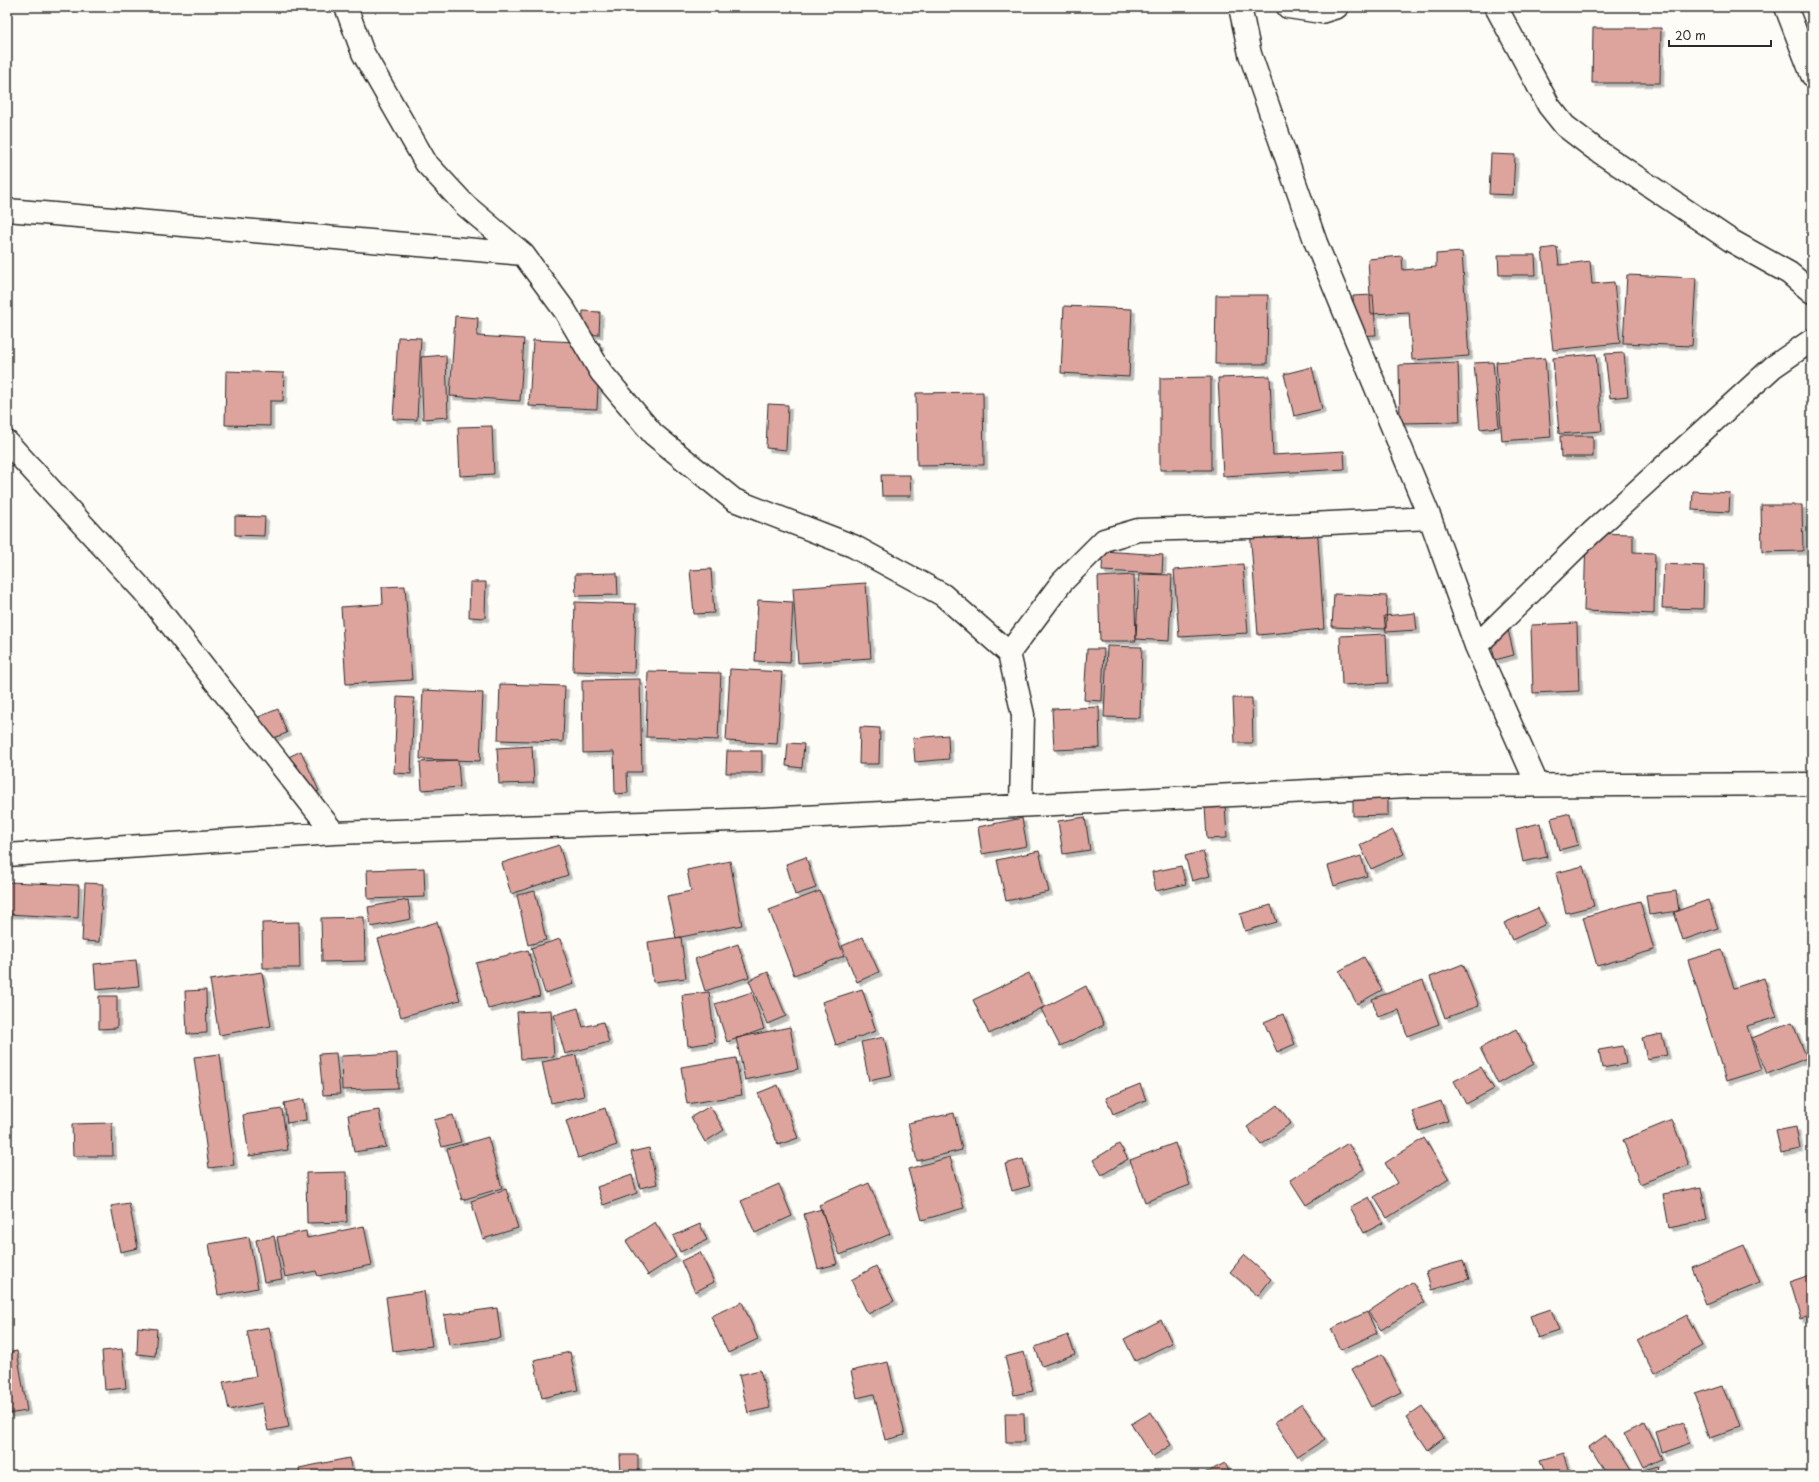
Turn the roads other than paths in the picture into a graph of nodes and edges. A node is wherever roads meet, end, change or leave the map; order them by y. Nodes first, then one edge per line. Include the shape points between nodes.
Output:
1 (346, 7) edge
2 (1240, 7) edge
3 (1288, 7) edge
4 (1337, 7) edge
5 (1496, 7) edge
6 (1786, 7) edge
7 (1812, 75) edge
8 (7, 210) edge
9 (523, 254) junction
10 (1812, 292) edge
11 (1812, 340) edge
12 (7, 442) edge
13 (1430, 518) junction
14 (1476, 646) junction
15 (1009, 653) junction
16 (1537, 784) junction
17 (1812, 784) edge
18 (1021, 805) junction
19 (334, 833) junction
20 (7, 855) edge

1 - 9 street via 363,53 426,163 464,205
2 - 13 street via 1250,54 1316,243
3 - 4 street via 1321,12
5 - 10 street via 1549,106 1565,126 1601,154 1730,240 1789,273
6 - 7 street
8 - 9 street
9 - 15 street via 564,311 601,372 654,434 734,500 853,546 943,595
11 - 14 street via 1772,367 1594,530
12 - 19 street via 150,598
13 - 14 street
13 - 15 street via 1138,530 1104,540 1062,582
14 - 16 street
15 - 18 street via 1024,715
16 - 17 street
16 - 18 street via 1408,786
18 - 19 street via 764,819
19 - 20 street

